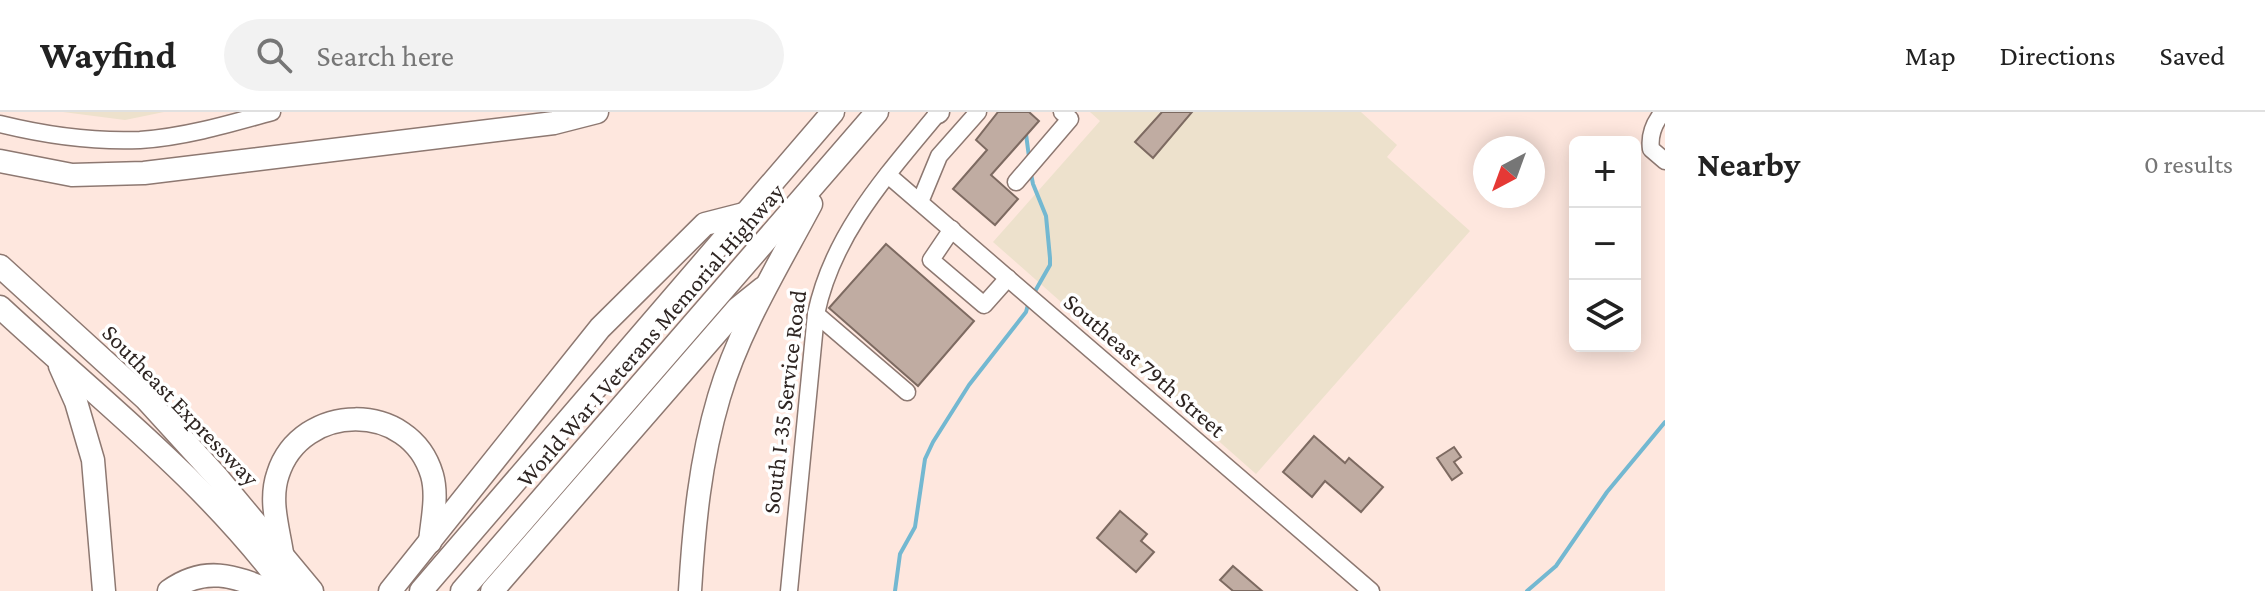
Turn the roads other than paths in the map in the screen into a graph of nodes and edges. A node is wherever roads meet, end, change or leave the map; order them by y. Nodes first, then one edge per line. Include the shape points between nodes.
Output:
1 (272, 112) edge
2 (597, 112) edge
3 (833, 112) edge
4 (877, 112) edge
5 (938, 112) edge
6 (978, 112) edge
7 (1062, 112) edge
8 (1663, 112) edge
9 (0, 124) edge
10 (0, 161) edge
11 (1665, 161) edge
12 (830, 167) junction
13 (888, 175) junction
14 (1016, 182) dead end
15 (920, 202) junction
16 (744, 214) junction
17 (952, 229) junction
18 (0, 266) edge
19 (1008, 278) junction
20 (769, 283) junction
21 (0, 307) edge
22 (816, 314) junction
23 (58, 361) junction
24 (907, 392) dead end
25 (430, 542) junction
26 (282, 554) junction
27 (104, 591) edge
28 (169, 591) edge
29 (271, 591) edge
30 (287, 591) edge
31 (312, 591) edge
32 (390, 591) edge
33 (421, 591) edge
34 (462, 591) edge
35 (492, 591) edge
36 (690, 591) edge
37 (789, 591) edge
38 (1371, 591) edge

1 - 9 street via 139,140 40,134
2 - 10 highway via 554,123 144,173 72,175
3 - 16 highway, World War I Veterans Memorial Highway
4 - 12 highway, World War I Veterans Memorial Highway
5 - 13 street, South I-35 Service Road
6 - 15 street via 939,156
7 - 14 street via 1070,119
8 - 11 street via 1650,139 1651,149
12 - 20 highway
12 - 34 highway, World War I Veterans Memorial Highway
13 - 15 street, Southeast 79th Street
13 - 22 street, South I-35 Service Road via 842,239
15 - 17 street, Southeast 79th Street
16 - 25 highway via 705,224 600,328
16 - 33 highway, World War I Veterans Memorial Highway
17 - 19 street, Southeast 79th Street
17 - 19 street via 931,260 941,269 984,305
18 - 26 highway, Southeast Expressway via 146,399
19 - 38 street, Southeast 79th Street
20 - 35 highway via 738,308
20 - 36 highway via 719,395 703,458
21 - 23 highway, Southeast Expressway
22 - 24 street
22 - 37 street, South I-35 Service Road
23 - 27 highway via 93,460
23 - 30 highway, Southeast Expressway via 183,472
25 - 26 highway via 434,492 420,451 385,424 338,419 298,441 277,476 274,506
25 - 32 highway
26 - 31 highway, Southeast Expressway
28 - 29 highway via 213,575

